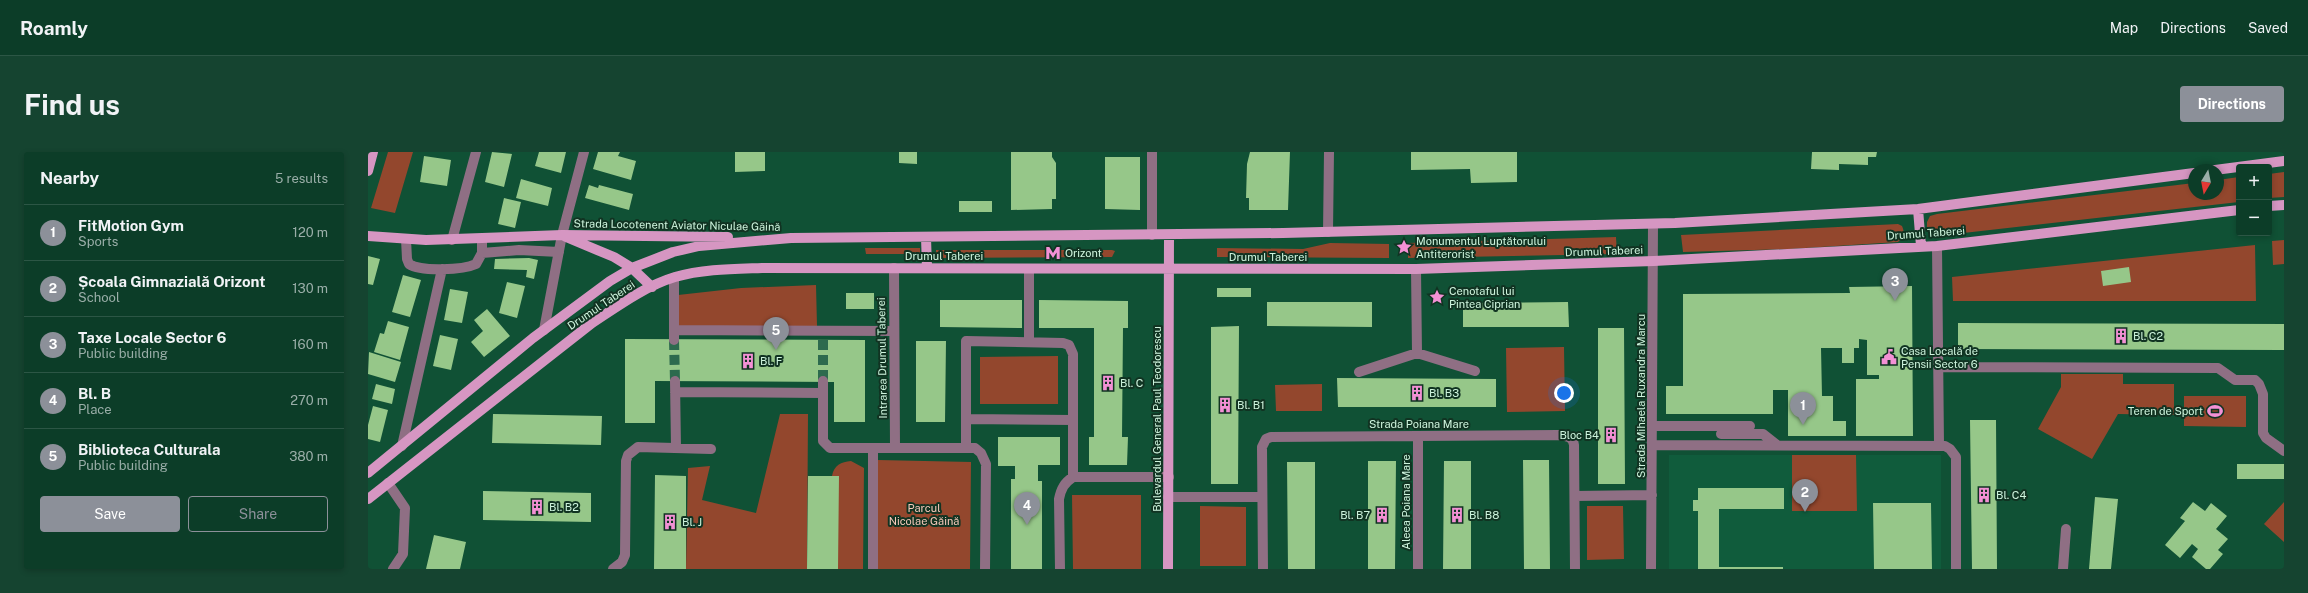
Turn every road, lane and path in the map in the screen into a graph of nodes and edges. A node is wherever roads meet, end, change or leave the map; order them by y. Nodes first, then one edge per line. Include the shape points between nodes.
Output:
1 (374, 152) edge
2 (476, 152) edge
3 (584, 152) edge
4 (1152, 152) edge
5 (1329, 152) edge
6 (2284, 161) edge
7 (2224, 169) edge
8 (368, 171) edge
9 (2188, 174) edge
10 (2284, 204) edge
11 (2272, 206) edge
12 (1918, 209) junction
13 (2236, 210) edge
14 (1653, 224) junction
15 (1328, 232) junction
16 (562, 235) junction
17 (1152, 235) junction
18 (1169, 235) junction
19 (368, 236) edge
20 (926, 237) junction
21 (790, 238) junction
22 (406, 239) junction
23 (452, 240) junction
24 (482, 240) junction
25 (1921, 246) junction
26 (1937, 246) junction
27 (559, 252) junction
28 (482, 253) junction
29 (1654, 261) junction
30 (632, 268) junction
31 (894, 268) junction
32 (927, 268) junction
33 (442, 269) junction
34 (1029, 269) junction
35 (1169, 269) junction
36 (1416, 269) junction
37 (674, 278) junction
38 (652, 287) junction
39 (544, 330) junction
40 (894, 331) junction
41 (1029, 341) junction
42 (1417, 353) junction
43 (1938, 367) junction
44 (1475, 371) dead end
45 (1359, 372) dead end
46 (675, 381) tunnel mouth
47 (824, 382) tunnel mouth
48 (675, 392) junction
49 (823, 393) junction
50 (966, 419) junction
51 (1073, 420) junction
52 (1652, 426) junction
53 (1750, 426) dead end
54 (1721, 434) dead end
55 (1418, 436) junction
56 (1939, 444) junction
57 (1652, 445) junction
58 (1777, 445) junction
59 (402, 446) junction
60 (676, 448) junction
61 (711, 448) dead end
62 (873, 448) junction
63 (895, 448) junction
64 (966, 448) junction
65 (2284, 451) edge
66 (368, 473) edge
67 (1073, 477) junction
68 (1169, 477) junction
69 (388, 483) junction
70 (1652, 495) junction
71 (1262, 496) junction
72 (1575, 496) junction
73 (1168, 497) junction
74 (368, 499) edge
75 (2066, 529) dead end
76 (393, 569) edge
77 (613, 569) edge
78 (873, 569) edge
79 (985, 569) edge
80 (1060, 569) edge
81 (1168, 569) edge
82 (1263, 569) edge
83 (1418, 569) edge
84 (1576, 569) edge
85 (1652, 569) edge
86 (1956, 569) edge
87 (2063, 569) edge

1 - 8 main road
2 - 23 street
3 - 16 street
4 - 17 street
5 - 15 street
6 - 7 main road
9 - 12 main road, Drumul Taberei
10 - 11 main road
12 - 14 main road, Drumul Taberei
12 - 25 main road
13 - 26 main road, Drumul Taberei
14 - 15 main road, Drumul Taberei
14 - 29 street, Strada Mihaela Ruxandra Marcu
15 - 18 main road, Drumul Taberei
16 - 21 main road, Strada Locotenent Aviator Niculae Găină
16 - 24 main road, Strada Locotenent Aviator Niculae Găină
16 - 27 street
16 - 30 main road, Strada Locotenent Aviator Niculae Găină
17 - 18 main road, Drumul Taberei
17 - 20 main road, Drumul Taberei
18 - 35 main road, Bulevardul General Paul Teodorescu
19 - 22 main road, Strada Locotenent Aviator Niculae Găină
20 - 21 main road, Drumul Taberei
20 - 32 main road
21 - 30 main road, Drumul Taberei via 699,246 673,252
22 - 23 main road, Strada Locotenent Aviator Niculae Găină
22 - 33 street via 409,264 419,268
23 - 24 main road, Strada Locotenent Aviator Niculae Găină
24 - 28 street
25 - 26 main road, Drumul Taberei
25 - 29 main road, Drumul Taberei
26 - 43 street
27 - 28 street via 519,250
27 - 39 street
28 - 33 street via 480,259 471,266
29 - 36 main road, Drumul Taberei
29 - 52 street, Strada Mihaela Ruxandra Marcu
30 - 38 main road, Strada Locotenent Aviator Niculae Găină
30 - 39 main road, Drumul Taberei
31 - 32 main road, Drumul Taberei
31 - 37 main road, Drumul Taberei via 739,269 693,273
31 - 40 street, Intrarea Drumul Taberei
32 - 34 main road, Drumul Taberei
33 - 59 street
34 - 35 main road, Drumul Taberei
34 - 41 street
35 - 36 main road, Drumul Taberei
35 - 68 main road, Bulevardul General Paul Teodorescu
36 - 42 street
37 - 38 main road, Drumul Taberei
37 - 40 street via 674,335 823,335
38 - 69 main road, Drumul Taberei via 592,323
39 - 59 main road, Drumul Taberei
40 - 63 street, Intrarea Drumul Taberei
41 - 50 street via 966,341
41 - 51 street via 1057,341 1069,345 1072,349
42 - 44 street
42 - 45 street
43 - 56 street
43 - 65 street via 2218,368 2235,380 2255,380 2259,384 2263,394 2263,433
46 - 48 street
47 - 49 street
48 - 49 street
48 - 60 street
49 - 62 street via 825,444 830,448
50 - 51 street
50 - 64 street
51 - 67 street
52 - 53 street
52 - 57 street, Strada Mihaela Ruxandra Marcu
54 - 58 street via 1763,434
55 - 71 street, Strada Poiana Mare via 1270,437 1262,447
55 - 72 street, Strada Poiana Mare via 1568,436 1574,445
55 - 83 street, Aleea Poiana Mare
56 - 58 street
56 - 86 street via 1950,449 1956,457
57 - 58 street
57 - 70 street, Strada Mihaela Ruxandra Marcu
59 - 66 main road, Drumul Taberei
60 - 61 street
60 - 77 street via 638,447 628,455 625,555 622,562
62 - 63 street
62 - 78 street
63 - 64 street
64 - 79 street via 975,448 981,452 986,464
67 - 68 street
67 - 80 street via 1064,485 1059,499
68 - 73 main road, Bulevardul General Paul Teodorescu
69 - 74 main road, Drumul Taberei
69 - 76 street via 405,508 403,554
70 - 72 street
70 - 85 street, Strada Mihaela Ruxandra Marcu
71 - 73 street
71 - 82 street, Strada Poiana Mare
72 - 84 street, Strada Poiana Mare
73 - 81 main road, Bulevardul General Paul Teodorescu
75 - 87 street

